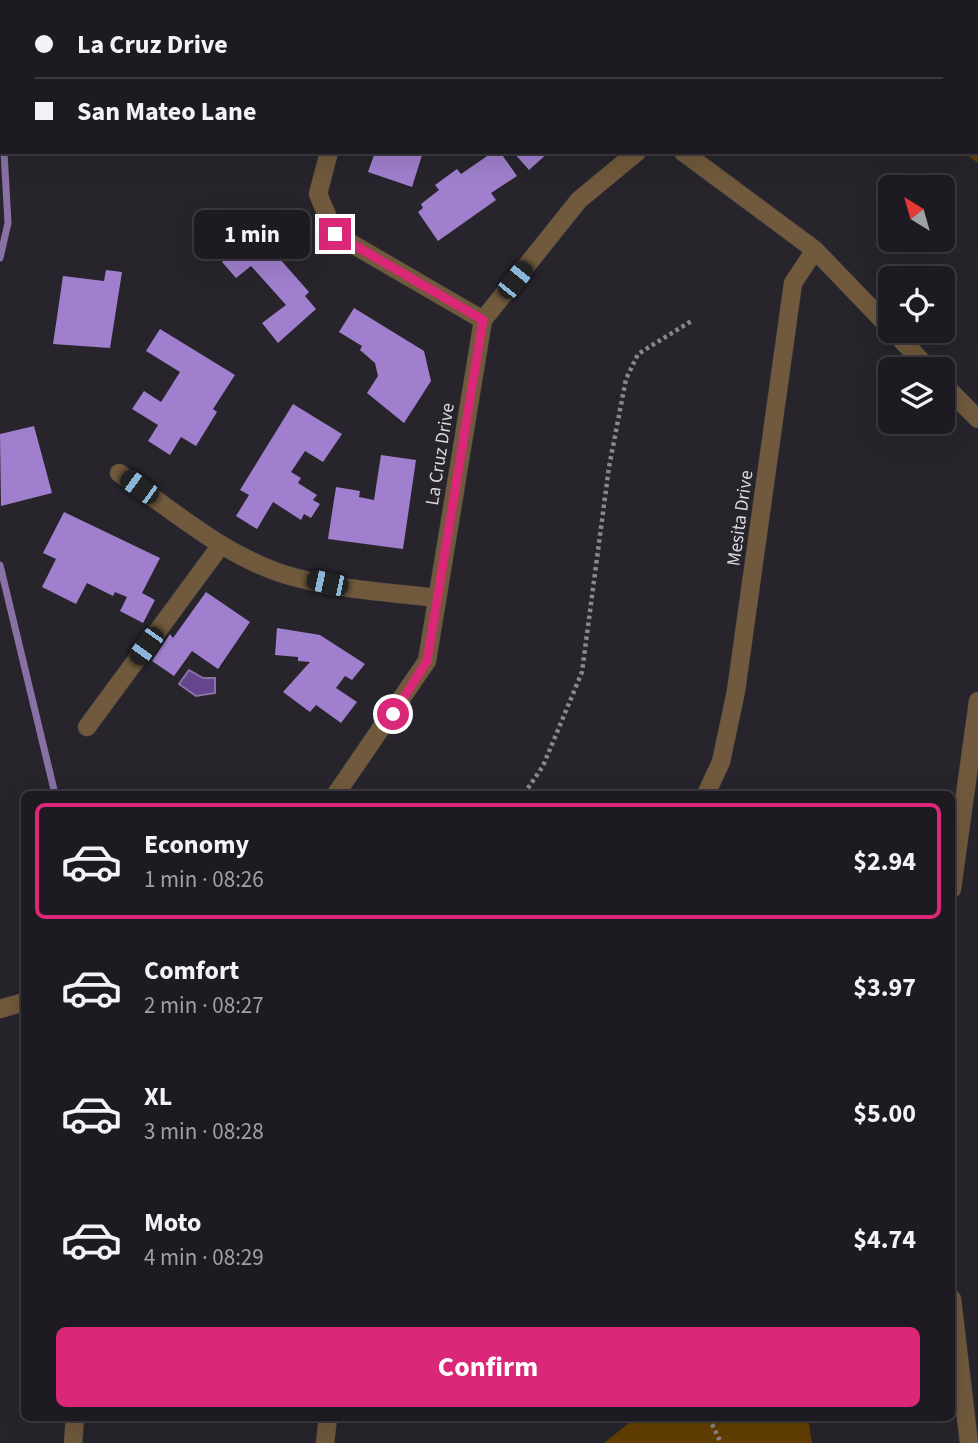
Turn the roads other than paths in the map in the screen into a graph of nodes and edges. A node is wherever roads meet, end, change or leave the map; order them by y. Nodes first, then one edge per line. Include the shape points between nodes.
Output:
1 (328, 154) edge
2 (635, 154) edge
3 (686, 154) edge
4 (816, 250) junction
5 (878, 315) edge
6 (483, 320) junction
7 (904, 343) edge
8 (918, 357) edge
9 (955, 396) edge
10 (978, 419) edge
11 (119, 473) dead end
12 (221, 545) junction
13 (437, 598) junction
14 (978, 701) edge
15 (87, 727) dead end
16 (338, 791) edge
17 (707, 791) edge
18 (955, 867) edge
19 (21, 1003) edge
20 (0, 1009) edge
21 (955, 1324) edge
22 (75, 1421) edge
23 (328, 1421) edge
24 (73, 1443) edge
25 (325, 1443) edge
26 (969, 1443) edge

1 - 6 street via 317,194 335,234
2 - 6 street, La Cruz Drive via 579,200
3 - 4 street
4 - 5 street
4 - 17 street, Mesita Drive via 793,283 736,691 721,762
6 - 13 street, La Cruz Drive
7 - 8 street
9 - 10 street
11 - 12 street
12 - 13 street via 283,573
12 - 15 street
13 - 16 street, La Cruz Drive via 427,661
14 - 18 street
19 - 20 street
21 - 26 street
22 - 24 street
23 - 25 street

